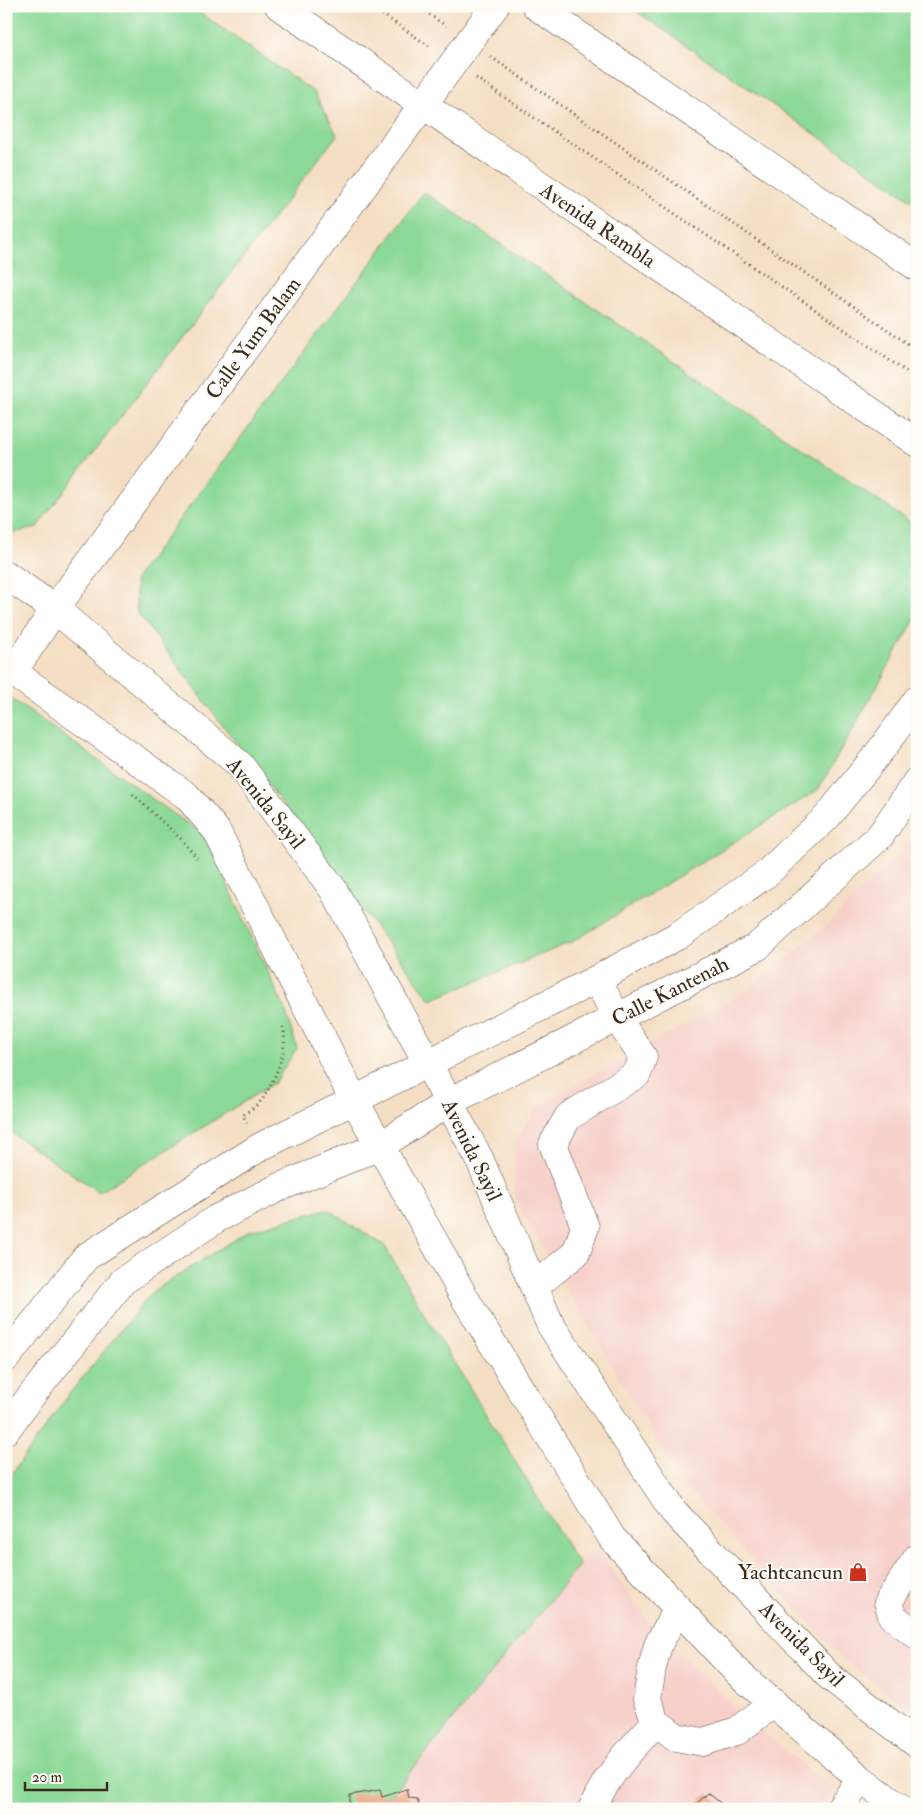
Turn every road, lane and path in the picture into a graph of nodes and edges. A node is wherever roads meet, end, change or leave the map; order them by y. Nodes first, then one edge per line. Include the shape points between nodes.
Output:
1 (280, 6) edge
2 (370, 6) edge
3 (417, 6) edge
4 (495, 6) edge
5 (536, 6) edge
6 (462, 53) junction
7 (424, 105) junction
8 (917, 267) edge
9 (917, 350) edge
10 (917, 379) edge
11 (917, 443) edge
12 (6, 575) edge
13 (55, 609) junction
14 (9, 669) edge
15 (917, 700) edge
16 (917, 781) edge
17 (126, 788) dead end
18 (201, 863) dead end
19 (596, 979) junction
20 (617, 1018) junction
21 (283, 1026) dead end
22 (427, 1063) junction
23 (354, 1100) junction
24 (449, 1102) junction
25 (380, 1146) junction
26 (260, 1147) junction
27 (534, 1286) junction
28 (6, 1358) edge
29 (6, 1430) edge
30 (917, 1558) edge
31 (678, 1608) junction
32 (917, 1635) edge
33 (774, 1703) junction
34 (656, 1722) junction
35 (917, 1744) edge
36 (861, 1779) junction
37 (592, 1809) edge
38 (839, 1809) edge
39 (901, 1809) edge

1 - 7 street, Avenida Rambla
2 - 6 path
3 - 6 path
4 - 6 street, Calle Yum Balam
5 - 8 street
6 - 7 street, Calle Yum Balam
6 - 9 path
6 - 10 path
7 - 11 street, Avenida Rambla
7 - 13 street, Calle Yum Balam
12 - 13 street, Avenida Sayil
13 - 14 street, Calle Yum Balam
13 - 22 street, Avenida Sayil via 240,765 334,889
14 - 23 street via 187,796 216,830
15 - 19 street, Calle Kantenah via 828,817 766,874 679,935
16 - 20 street, Calle Kantenah via 880,836 757,947
17 - 18 path via 183,841
19 - 20 street
19 - 22 street, Calle Kantenah
20 - 24 street, Calle Kantenah
20 - 27 street via 643,1057 637,1074 568,1117 553,1144 585,1227 576,1253
21 - 26 path via 286,1035 279,1066 264,1099 244,1115
22 - 23 street, Calle Kantenah
22 - 24 street, Avenida Sayil
23 - 25 street
23 - 26 street, Calle Kantenah
24 - 25 street, Calle Kantenah
24 - 27 street, Avenida Sayil via 479,1158
25 - 29 street, Calle Kantenah via 280,1187 216,1219 123,1281
25 - 31 street via 464,1297 612,1538
26 - 28 street, Calle Kantenah via 86,1257
27 - 35 street, Avenida Sayil via 550,1324 674,1512 829,1676
30 - 32 street via 888,1602 892,1616
31 - 33 street via 738,1673
31 - 34 street via 658,1645 652,1668 647,1699
33 - 34 street via 737,1731 703,1742 676,1737
33 - 36 street
34 - 37 street via 622,1758 599,1792
36 - 38 street
36 - 39 street

